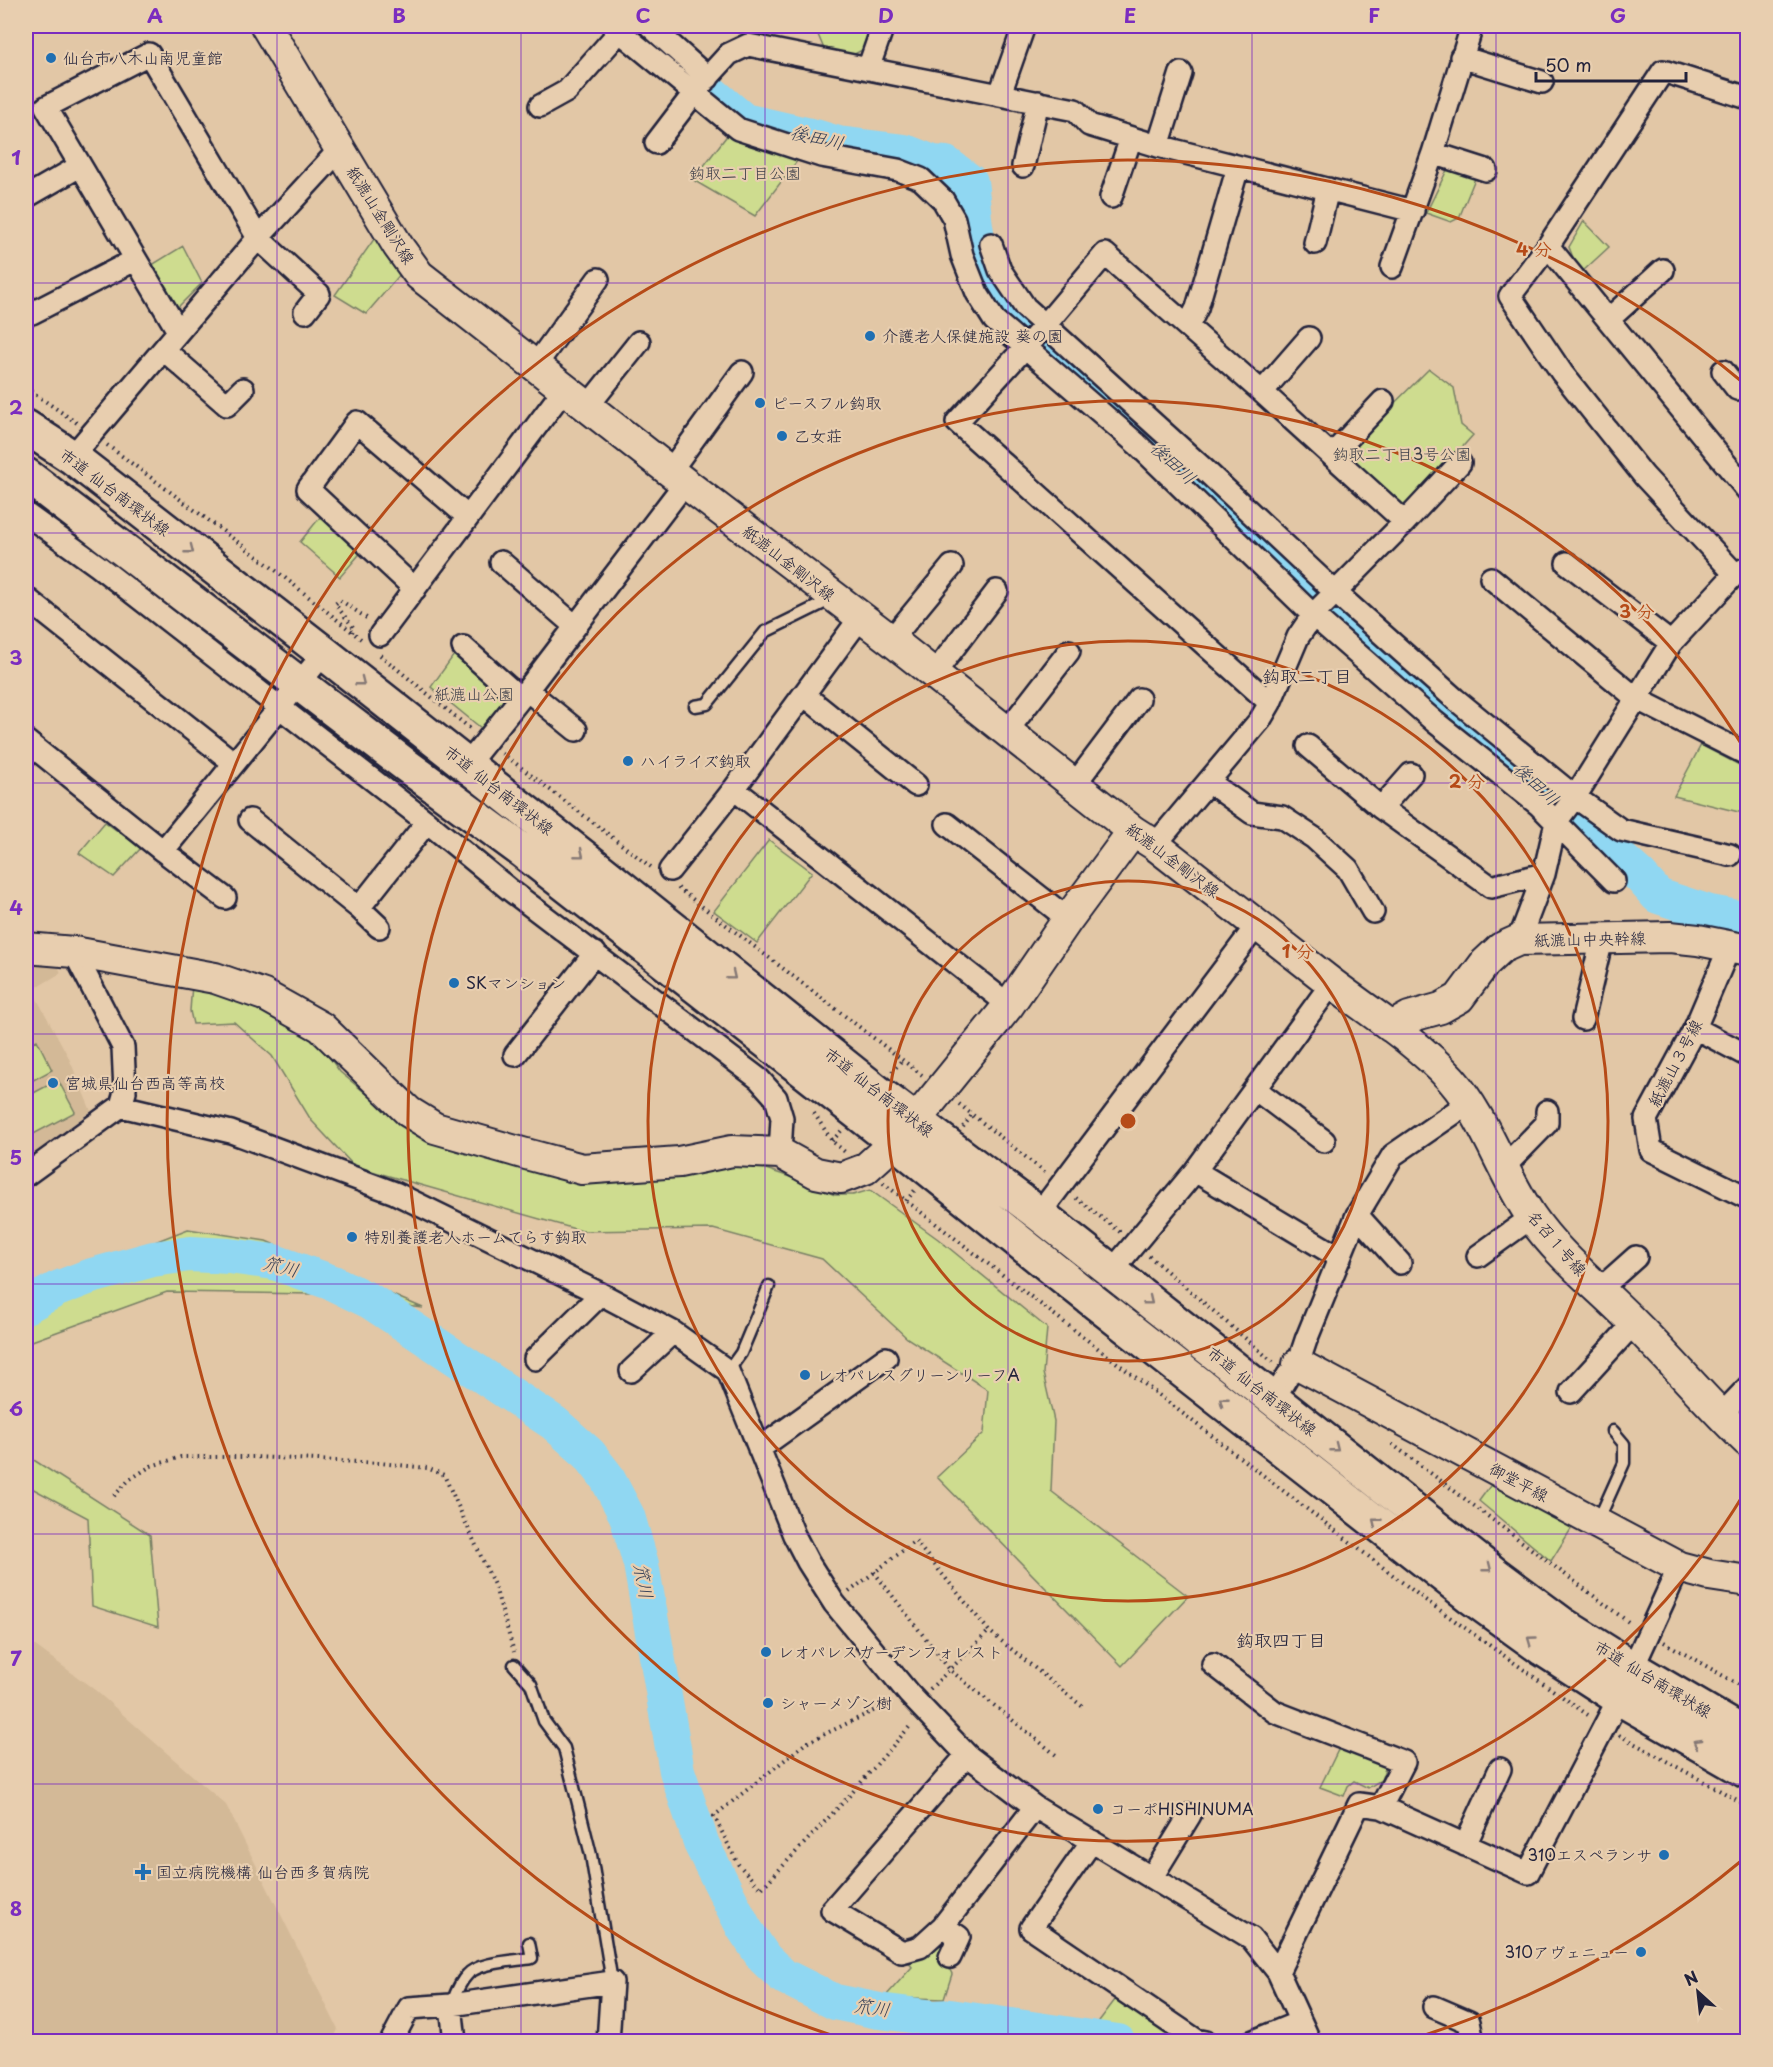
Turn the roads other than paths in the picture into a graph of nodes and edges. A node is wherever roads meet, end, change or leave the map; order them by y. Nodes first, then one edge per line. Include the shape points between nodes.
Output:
1 (266, 26) edge
2 (650, 26) edge
3 (883, 26) edge
4 (1024, 26) edge
5 (1472, 26) edge
6 (617, 28) edge
7 (1461, 57) junction
8 (868, 69) junction
9 (1181, 73) dead end
10 (1542, 82) dead end
11 (701, 85) junction
12 (1000, 94) junction
13 (1748, 98) edge
14 (1038, 102) junction
15 (540, 106) dead end
16 (1131, 138) junction
17 (656, 143) dead end
18 (1158, 146) junction
19 (340, 149) junction
20 (1433, 153) junction
21 (1023, 165) dead end
22 (80, 166) junction
23 (1238, 167) junction
24 (1486, 170) dead end
25 (1328, 189) junction
26 (26, 196) edge
27 (1111, 197) dead end
28 (1413, 211) junction
29 (258, 238) junction
30 (1315, 243) dead end
31 (991, 244) dead end
32 (1548, 246) junction
33 (135, 260) junction
34 (1392, 267) dead end
35 (1663, 270) dead end
36 (598, 279) dead end
37 (305, 312) dead end
38 (32, 313) dead end
39 (1609, 319) junction
40 (1188, 326) junction
41 (178, 331) junction
42 (1036, 336) junction
43 (1310, 338) dead end
44 (639, 342) dead end
45 (164, 350) junction
46 (535, 366) junction
47 (1723, 371) dead end
48 (742, 372) dead end
49 (1748, 384) edge
50 (243, 389) dead end
51 (1262, 392) junction
52 (576, 397) junction
53 (1383, 401) dead end
54 (26, 427) edge
55 (82, 446) junction
56 (1332, 455) junction
57 (1460, 463) dead end
58 (26, 475) edge
59 (678, 476) junction
60 (1748, 491) edge
61 (26, 514) edge
62 (468, 517) junction
63 (1406, 522) junction
64 (501, 562) dead end
65 (1567, 563) dead end
66 (952, 566) dead end
67 (1741, 571) edge
68 (1491, 578) dead end
69 (415, 589) junction
70 (997, 591) dead end
71 (26, 598) edge
72 (834, 598) junction
73 (1324, 604) junction
74 (860, 618) junction
75 (575, 626) junction
76 (891, 640) junction
77 (378, 641) road end
78 (1671, 643) junction
79 (463, 646) dead end
80 (1069, 651) dead end
81 (324, 653) junction
82 (934, 674) junction
83 (523, 694) junction
84 (289, 695) junction
85 (804, 695) junction
86 (1139, 699) dead end
87 (1637, 699) junction
88 (1270, 703) junction
89 (695, 706) dead end
90 (576, 730) dead end
91 (1007, 731) junction
92 (26, 741) edge
93 (1308, 746) dead end
94 (476, 753) junction
95 (1748, 755) edge
96 (234, 763) junction
97 (1411, 774) dead end
98 (1209, 782) junction
99 (1075, 784) junction
100 (916, 785) dead end
101 (734, 789) junction
102 (1381, 808) junction
103 (1565, 809) junction
104 (250, 820) dead end
105 (427, 822) junction
106 (947, 824) dead end
107 (1144, 838) junction
108 (163, 851) junction
109 (1730, 855) dead end
110 (1544, 874) junction
111 (667, 876) road end
112 (1614, 881) dead end
113 (225, 898) dead end
114 (359, 908) junction
115 (1373, 912) dead end
116 (1068, 919) junction
117 (1257, 925) junction
118 (379, 927) dead end
119 (1602, 939) junction
120 (1519, 940) junction
121 (26, 948) edge
122 (1739, 948) edge
123 (74, 952) junction
124 (595, 954) junction
125 (1332, 983) junction
126 (1009, 1005) junction
127 (1582, 1019) dead end
128 (1391, 1027) junction
129 (1695, 1028) junction
130 (514, 1055) dead end
131 (1748, 1056) edge
132 (1255, 1089) junction
133 (1470, 1102) junction
134 (121, 1106) junction
135 (1546, 1111) dead end
136 (905, 1131) junction
137 (1324, 1141) dead end
138 (780, 1153) junction
139 (1503, 1168) junction
140 (1195, 1171) junction
141 (26, 1175) edge
142 (1748, 1198) edge
143 (1039, 1214) junction
144 (1357, 1215) junction
145 (1532, 1217) junction
146 (1478, 1257) dead end
147 (1636, 1257) dead end
148 (1340, 1258) junction
149 (1400, 1263) dead end
150 (1112, 1271) junction
151 (769, 1286) dead end
152 (1599, 1290) junction
153 (601, 1294) junction
154 (1634, 1323) junction
155 (673, 1332) junction
156 (886, 1358) dead end
157 (535, 1359) dead end
158 (631, 1371) dead end
159 (728, 1371) junction
160 (1286, 1380) junction
161 (1748, 1387) edge
162 (1571, 1392) dead end
163 (1720, 1416) junction
164 (1613, 1431) dead end
165 (1748, 1442) edge
166 (759, 1449) junction
167 (1597, 1524) junction
168 (1679, 1567) junction
169 (1748, 1581) edge
170 (1213, 1664) dead end
171 (514, 1665) road end
172 (1632, 1668) junction
173 (1619, 1698) junction
174 (1748, 1736) edge
175 (967, 1755) junction
176 (1500, 1769) dead end
177 (1748, 1772) edge
178 (1035, 1807) junction
179 (1381, 1807) junction
180 (1190, 1815) dead end
181 (1092, 1841) junction
182 (1465, 1845) junction
183 (1152, 1876) junction
184 (943, 1926) junction
185 (529, 1943) dead end
186 (950, 1957) dead end
187 (1278, 1972) junction
188 (612, 1982) junction
189 (451, 2005) junction
190 (1434, 2007) dead end
191 (1300, 2022) junction
192 (390, 2042) edge
193 (455, 2042) edge
194 (608, 2042) edge
195 (1206, 2042) edge
196 (1251, 2042) edge
197 (1310, 2042) edge
198 (1473, 2042) edge

1 - 19 street, 紙漉山金剛沢線
2 - 11 street
3 - 8 street
4 - 12 street
5 - 7 street
6 - 11 street
6 - 15 street via 567,91
7 - 10 street
7 - 20 street
8 - 11 street via 748,45 729,54
8 - 12 street
9 - 18 street
11 - 17 street
11 - 42 street via 738,129 821,156 898,170 921,179 943,200 954,219 962,255 977,293 994,320
12 - 14 street
13 - 32 street via 1663,71
14 - 16 street via 1075,110 1089,125
14 - 21 street
16 - 18 street
16 - 27 street
18 - 23 street
19 - 29 street
19 - 46 street, 紙漉山金剛沢線 via 419,275
20 - 24 street
20 - 28 street
22 - 26 street
22 - 29 street via 46,107 149,54
22 - 33 street
23 - 25 street
23 - 40 street via 1197,308
25 - 28 street
25 - 30 street
28 - 34 street
29 - 37 street via 319,294
29 - 41 street
31 - 42 street via 1000,270 1025,307
32 - 39 street
32 - 67 street via 1510,296 1562,374 1637,466
33 - 38 street
33 - 41 street
35 - 39 street
36 - 46 street
39 - 60 street
40 - 42 street via 1105,254
40 - 51 street
41 - 45 street
42 - 73 street via 1137,444
42 - 73 street via 1206,471
42 - 88 street via 957,422
43 - 51 street
44 - 52 street
45 - 50 street via 227,405
45 - 55 street
46 - 52 street, 紙漉山金剛沢線
47 - 49 street via 1737,389
48 - 59 street
51 - 56 street
52 - 59 street, 紙漉山金剛沢線
52 - 62 street
53 - 56 street
54 - 55 main road, 市道 仙台南環状線
55 -> 81 main road, 市道 仙台南環状線
56 - 63 street
57 - 63 street
58 - 84 main road, 市道 仙台南環状線
59 - 72 street, 紙漉山金剛沢線
59 - 75 street
61 - 84 street
62 - 69 street
62 - 69 street via 357,422 308,489
63 - 73 street
64 - 75 street
65 - 78 street
66 - 76 street
67 - 78 street
68 - 87 street
69 - 77 street
70 - 82 street
71 - 96 street
72 - 74 street, 紙漉山金剛沢線
72 - 89 lane via 765,632 707,704
73 - 88 street via 1298,638
73 - 103 street via 1455,699
73 - 103 street via 1435,722 1539,805
74 - 76 street, 紙漉山金剛沢線
74 - 85 street
75 - 83 street
76 - 82 street, 紙漉山金剛沢線
78 - 87 street
79 - 83 street
80 - 91 street
81 - 84 street
81 -> 94 main road, 市道 仙台南環状線
82 - 91 street, 紙漉山金剛沢線
83 - 90 street
83 - 94 street
84 - 96 street
84 - 105 street
84 - 136 main road, 市道 仙台南環状線 via 407,766
85 - 100 street
85 - 101 street
86 - 99 street
87 - 95 street
87 - 103 street
88 - 98 street
91 - 99 street, 紙漉山金剛沢線
92 - 108 street
93 - 102 street
94 -> 136 main road, 市道 仙台南環状線 via 876,1092
96 - 108 street
97 - 102 street
98 - 107 street
98 - 115 street via 1252,813 1282,817 1314,838 1348,869
99 - 107 street, 紙漉山金剛沢線
101 - 111 street
101 - 126 street
102 - 110 street via 1491,887
103 - 109 street via 1621,830
103 - 110 street
103 - 112 street
104 - 114 street
105 - 114 street
105 - 124 street
106 - 116 street
107 - 116 street
107 - 117 street, 紙漉山金剛沢線
108 - 113 street
110 - 120 street
114 - 118 street
116 - 126 street
117 - 125 street, 紙漉山金剛沢線
117 - 143 street
119 - 120 street, 紙漉山中央幹線
119 - 122 street, 紙漉山中央幹線 via 1670,938
119 - 127 street
120 - 128 street, 紙漉山中央幹線 via 1501,948 1485,963 1460,998
121 - 123 street
122 - 129 street, 紙漉山３号線
123 - 134 street via 123,1047 125,1092
123 - 138 street via 215,978 264,995 321,1028 409,1112 446,1132 582,1169 679,1162 732,1151
124 - 130 street
124 - 138 street via 759,1079 776,1098 782,1118
125 - 128 street, 紙漉山金剛沢線
125 - 132 street
126 - 136 street
128 - 133 street, 名召１号線 via 1449,1077
129 - 131 street
129 - 142 street, 紙漉山３号線 via 1646,1119 1651,1150
132 - 137 street
132 - 140 street
133 - 139 street, 名召１号線
133 - 144 street via 1393,1155
134 - 141 street
134 - 153 street via 231,1132 395,1193
135 - 139 street via 1547,1123
136 - 138 street via 865,1169 841,1178 816,1173
136 - 143 main road, 市道 仙台南環状線
173 -> 136 main road, 市道 仙台南環状線 via 1472,1597 1082,1292
139 - 145 street, 名召１号線
140 - 148 street
140 - 150 street
143 - 150 main road, 市道 仙台南環状線
144 - 148 street
144 - 149 street
145 - 146 street
145 - 152 street, 名召１号線 via 1560,1252
147 - 152 street
148 - 160 street
150 -> 160 main road, 市道 仙台南環状線
151 - 159 lane via 741,1353
152 - 154 street, 名召１号線
153 - 155 street
153 - 157 street
154 - 162 street
154 - 163 street, 名召１号線
155 - 158 street
155 - 159 street
156 - 166 street
159 - 166 street
160 - 167 street, 御堂平線
160 -> 172 main road, 市道 仙台南環状線 via 1501,1578
161 - 163 street
163 - 165 street, 名召１号線
164 - 167 lane via 1624,1444 1624,1463
166 - 175 street via 794,1535 834,1603 916,1702
167 - 168 street, 御堂平線
168 - 169 street, 御堂平線
168 - 172 street
170 - 179 street via 1275,1712 1404,1762
171 - 188 lane via 531,1684 544,1721 564,1748 591,1855
172 - 173 street
172 - 174 main road, 市道 仙台南環状線
177 -> 173 main road, 市道 仙台南環状線
173 - 182 street via 1528,1873
175 - 178 street
175 - 184 street via 832,1910 902,1952 920,1947
176 - 182 street
178 - 181 street
178 - 184 street
179 - 182 street
179 - 187 street via 1359,1804
180 - 183 street
181 - 183 street
181 - 195 street via 1031,1928 1196,2040
183 - 187 street via 1251,1938
184 - 186 street via 959,1937
185 - 189 lane via 532,1958 477,1967 467,1974
187 - 191 street
188 - 189 street
188 - 194 street
189 - 192 street via 409,2008
189 - 193 street
190 - 198 street via 1469,2022
191 - 196 street
191 - 197 street

